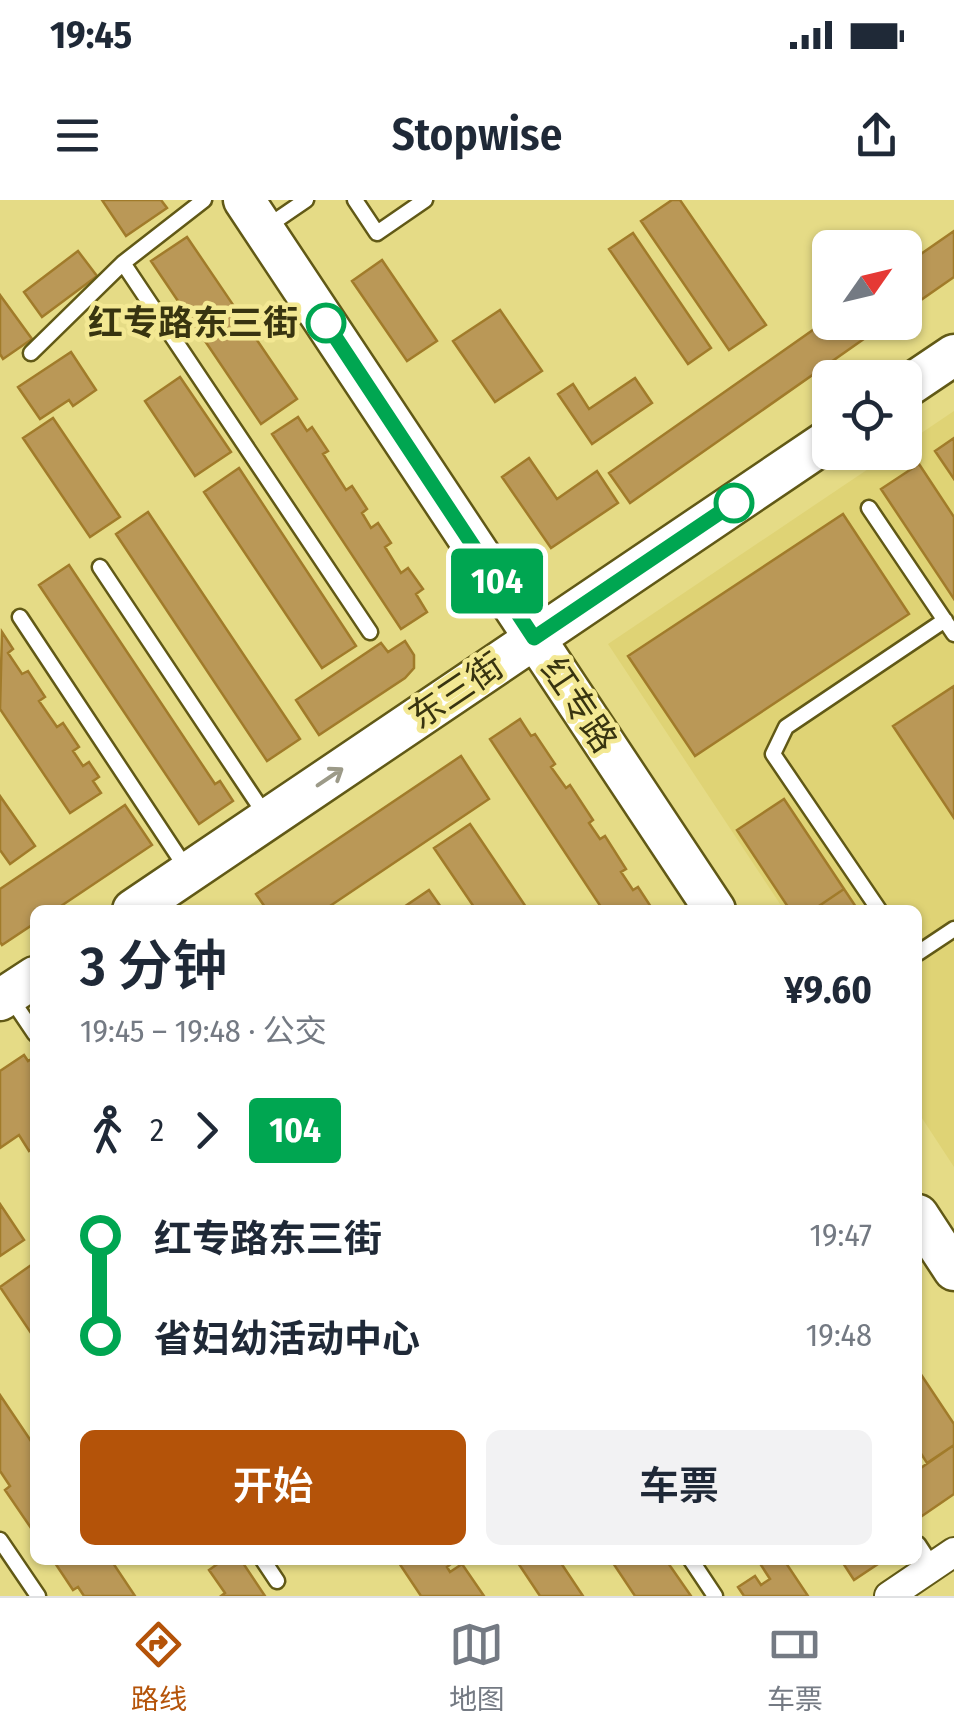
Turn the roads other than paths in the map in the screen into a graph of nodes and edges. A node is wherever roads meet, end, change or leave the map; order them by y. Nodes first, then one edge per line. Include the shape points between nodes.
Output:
1 (204, 200) edge
2 (306, 200) edge
3 (355, 200) edge
4 (425, 200) edge
5 (253, 214) edge
6 (124, 263) junction
7 (31, 353) dead end
8 (954, 355) edge
9 (922, 377) edge
10 (812, 450) edge
11 (868, 508) dead end
12 (100, 566) dead end
13 (20, 617) dead end
14 (945, 620) junction
15 (370, 632) dead end
16 (954, 634) edge
17 (534, 638) junction
18 (268, 818) junction
19 (188, 872) junction
20 (140, 905) edge
21 (712, 905) edge
22 (875, 905) edge
23 (954, 929) edge
24 (922, 951) edge
25 (11, 988) edge
26 (30, 1024) edge
27 (922, 1221) edge
28 (954, 1270) edge
29 (0, 1540) edge
30 (935, 1554) edge
31 (266, 1565) edge
32 (694, 1565) edge
33 (277, 1581) dead end
34 (38, 1596) edge
35 (716, 1596) edge
36 (889, 1596) edge

1 - 6 lane
2 - 5 lane
3 - 4 lane via 377,232
5 - 17 street, 红专路
6 - 7 lane
6 - 15 lane
8 - 9 street
10 - 17 street, 东三街
11 - 14 lane
12 - 18 lane
13 - 19 lane
14 - 16 lane
14 - 22 lane via 786,728 774,754
18 -> 17 street, 东三街
17 - 21 street, 红专路
18 - 19 street, 东三街
19 - 20 street, 东三街
23 - 24 lane
25 - 26 lane
27 - 28 street
29 - 34 lane
30 - 36 street
31 - 33 lane
32 - 35 lane

